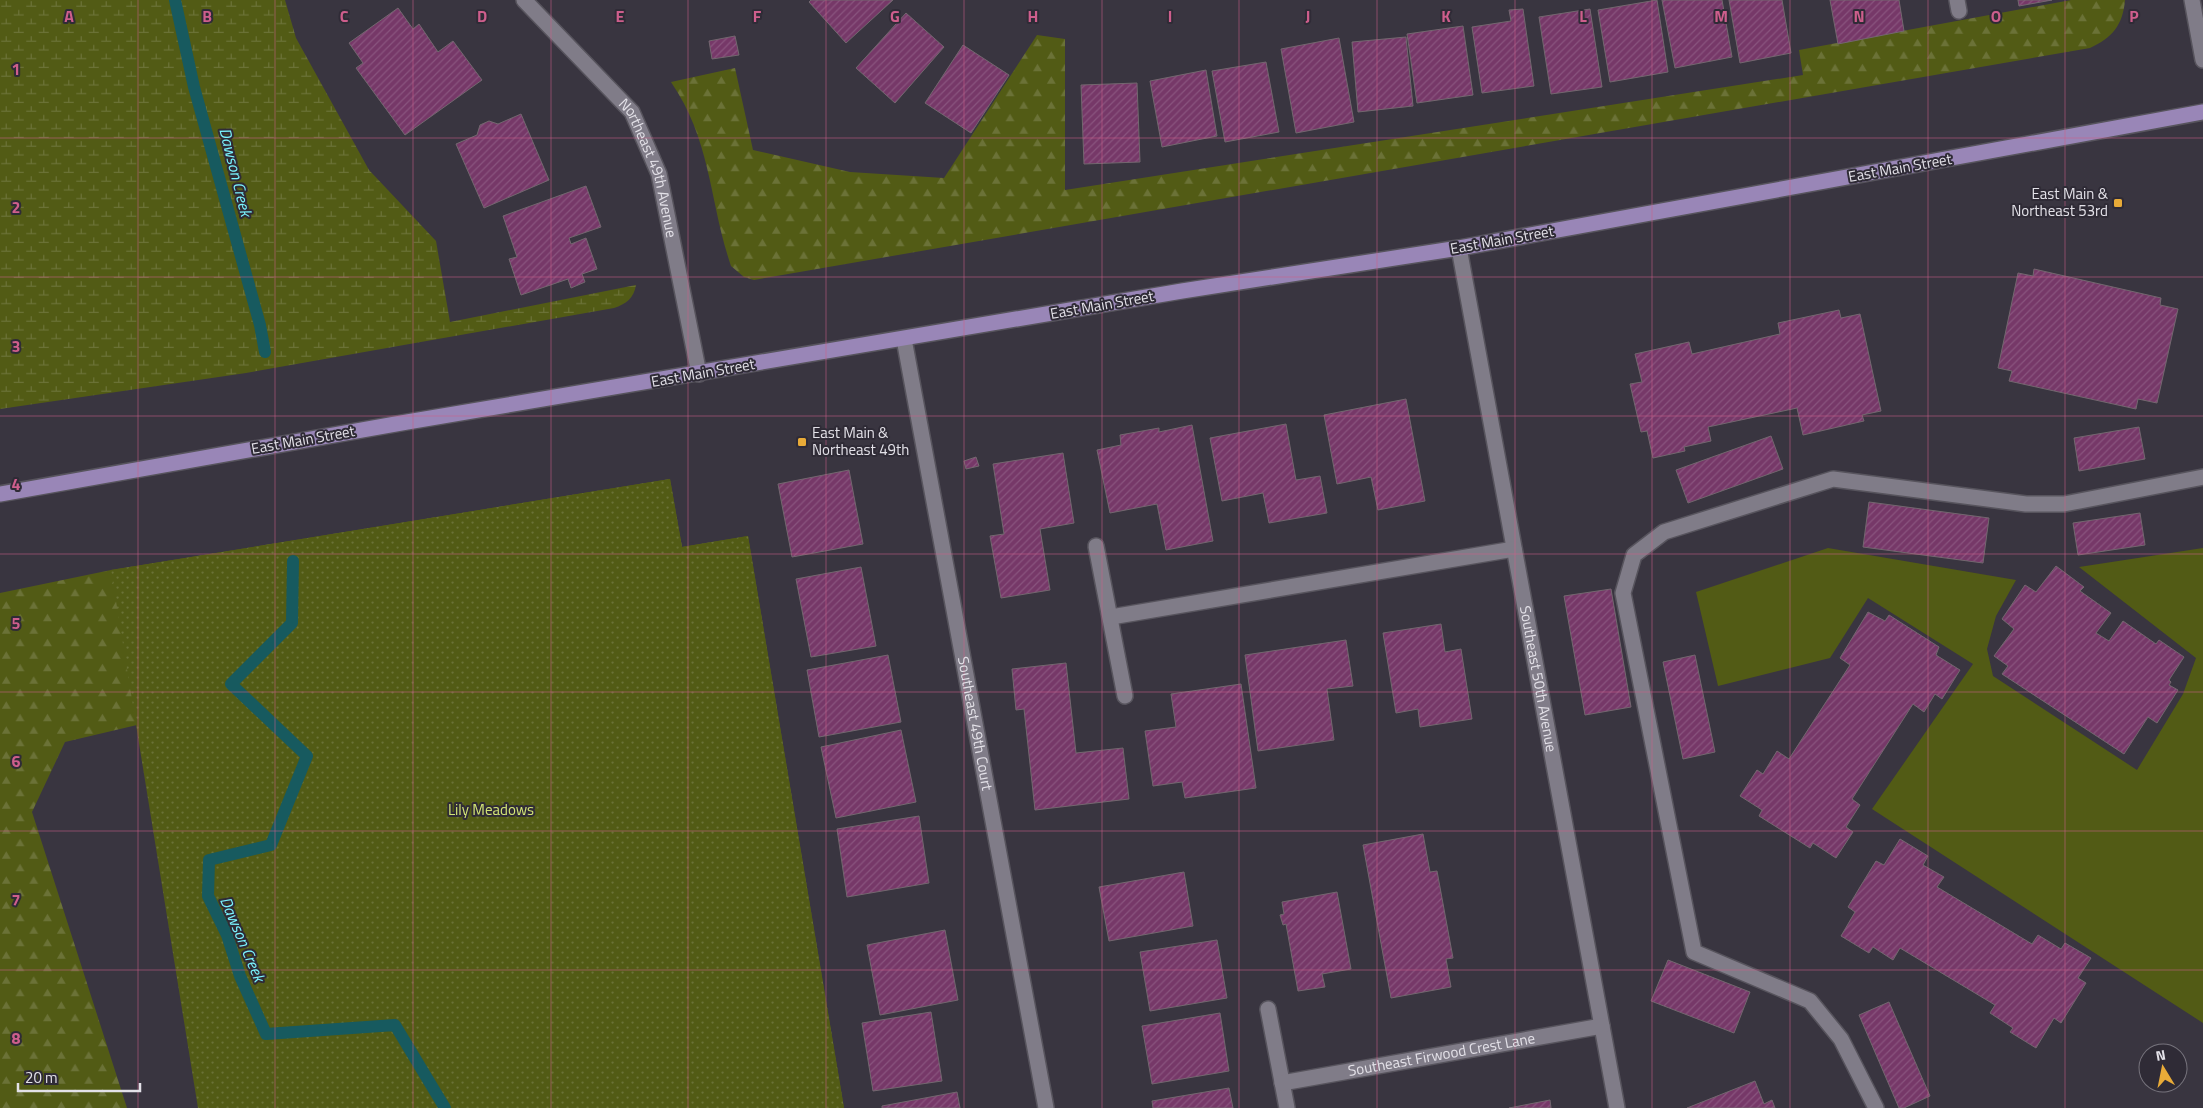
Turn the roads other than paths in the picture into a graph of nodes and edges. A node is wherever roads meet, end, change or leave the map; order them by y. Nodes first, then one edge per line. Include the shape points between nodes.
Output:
1 (524, 0) edge
2 (2192, 0) edge
3 (2203, 60) edge
4 (2203, 112) edge
5 (1459, 248) junction
6 (904, 339) junction
7 (700, 374) junction
8 (2203, 477) edge
9 (0, 494) edge
10 (1096, 546) dead end
11 (1514, 549) junction
12 (1111, 618) junction
13 (1125, 696) dead end
14 (1268, 1008) dead end
15 (1602, 1026) junction
16 (1282, 1083) junction
17 (1046, 1108) edge
18 (1286, 1108) edge
19 (1617, 1108) edge
20 (1876, 1108) edge

1 - 7 street, Northeast 49th Avenue via 632,112 659,174
2 - 3 street
4 - 5 main road, East Main Street
5 - 6 main road, East Main Street via 1192,289
5 - 11 street, Southeast 50th Avenue
6 - 7 main road, East Main Street
6 - 17 street, Southeast 49th Court
7 - 9 main road, East Main Street
8 - 20 street via 2064,504 2026,504 1832,479 1664,532 1634,555 1623,593 1694,952 1810,1001 1841,1039
10 - 12 street
11 - 12 street
11 - 15 street, Southeast 50th Avenue
12 - 13 street
14 - 16 street
15 - 16 street, Southeast Firwood Crest Lane
15 - 19 street, Southeast 50th Avenue
16 - 18 street

